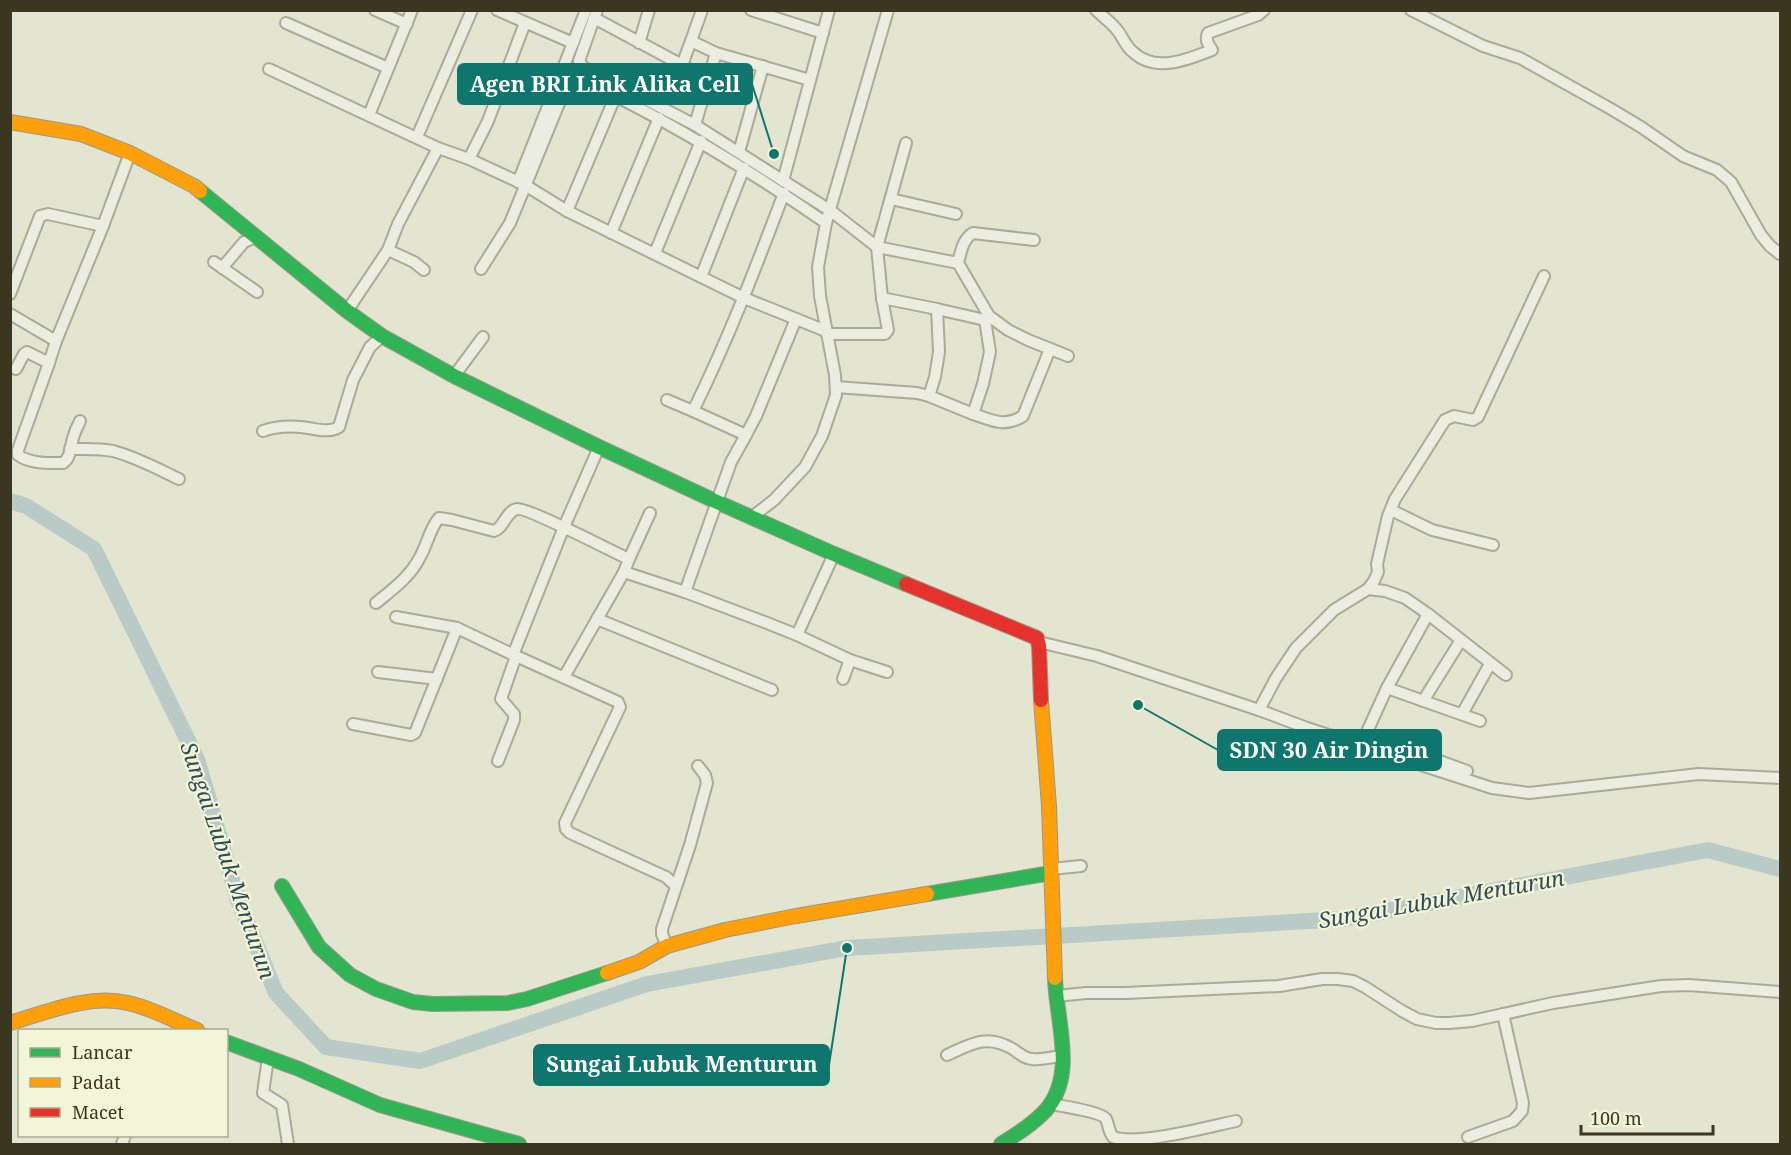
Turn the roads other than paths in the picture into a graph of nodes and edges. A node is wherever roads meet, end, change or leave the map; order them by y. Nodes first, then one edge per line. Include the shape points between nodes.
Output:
1 (375, 10) edge
2 (412, 10) edge
3 (472, 10) edge
4 (497, 10) edge
5 (649, 10) edge
6 (702, 10) edge
7 (751, 10) edge
8 (829, 10) edge
9 (888, 10) edge
10 (1096, 10) edge
11 (1264, 10) edge
12 (1411, 10) edge
13 (592, 13) edge
14 (286, 23) dead end
15 (525, 23) junction
16 (407, 24) junction
17 (823, 33) junction
18 (691, 41) junction
19 (573, 43) junction
20 (639, 43) junction
21 (716, 53) junction
22 (682, 64) junction
23 (764, 66) junction
24 (388, 68) junction
25 (269, 69) dead end
26 (566, 72) junction
27 (708, 80) junction
28 (810, 80) junction
29 (616, 95) junction
30 (369, 115) junction
31 (659, 118) junction
32 (10, 122) edge
33 (695, 125) junction
34 (417, 137) junction
35 (701, 141) junction
36 (906, 144) dead end
37 (438, 148) junction
38 (740, 152) junction
39 (130, 153) junction
40 (469, 159) junction
41 (744, 168) junction
42 (783, 181) junction
43 (522, 184) junction
44 (784, 193) junction
45 (891, 199) junction
46 (567, 211) junction
47 (831, 211) junction
48 (956, 214) dead end
49 (826, 223) junction
50 (103, 226) junction
51 (611, 233) junction
52 (256, 237) junction
53 (1034, 240) dead end
54 (877, 247) junction
55 (388, 250) junction
56 (655, 253) junction
57 (1780, 254) edge
58 (958, 263) junction
59 (481, 269) dead end
60 (424, 270) dead end
61 (1544, 276) dead end
62 (701, 277) junction
63 (257, 292) dead end
64 (10, 294) edge
65 (744, 298) junction
66 (882, 298) junction
67 (937, 309) junction
68 (347, 311) junction
69 (10, 314) edge
70 (987, 318) junction
71 (796, 319) junction
72 (826, 333) junction
73 (382, 336) junction
74 (483, 337) dead end
75 (56, 341) junction
76 (1050, 349) junction
77 (1068, 356) dead end
78 (50, 363) junction
79 (16, 369) dead end
80 (454, 376) junction
81 (837, 387) junction
82 (929, 396) junction
83 (667, 400) dead end
84 (693, 411) junction
85 (973, 414) junction
86 (80, 421) dead end
87 (263, 431) dead end
88 (746, 435) junction
89 (599, 447) junction
90 (70, 450) junction
91 (179, 478) dead end
92 (717, 501) junction
93 (1391, 510) junction
94 (650, 513) dead end
95 (752, 517) junction
96 (564, 527) junction
97 (1493, 545) dead end
98 (834, 554) junction
99 (628, 560) junction
100 (624, 572) junction
101 (1368, 590) junction
102 (685, 592) junction
103 (376, 603) dead end
104 (1428, 614) junction
105 (396, 617) dead end
106 (597, 619) junction
107 (457, 628) junction
108 (797, 635) junction
109 (1461, 640) junction
110 (1039, 642) junction
111 (514, 656) junction
112 (850, 660) junction
113 (1490, 664) junction
114 (378, 672) dead end
115 (887, 672) dead end
116 (1506, 675) dead end
117 (564, 677) junction
118 (437, 679) junction
119 (843, 679) dead end
120 (1387, 688) junction
121 (772, 690) dead end
122 (1423, 701) junction
123 (1259, 710) junction
124 (1462, 714) junction
125 (1480, 721) dead end
126 (352, 724) dead end
127 (1366, 734) junction
128 (1359, 745) junction
129 (498, 761) dead end
130 (698, 766) dead end
131 (1467, 771) dead end
132 (1780, 778) edge
133 (1081, 866) dead end
134 (1051, 871) junction
135 (282, 886) dead end
136 (676, 886) junction
137 (667, 946) junction
138 (1055, 991) junction
139 (1780, 992) edge
140 (1503, 1014) junction
141 (10, 1023) edge
142 (175, 1027) edge
143 (228, 1043) edge
144 (947, 1055) dead end
145 (1061, 1056) junction
146 (268, 1058) junction
147 (1051, 1104) junction
148 (1236, 1121) dead end
149 (1468, 1137) dead end
150 (288, 1144) edge
151 (519, 1144) edge
152 (1001, 1144) edge

1 - 16 street
2 - 16 street
3 - 34 street
4 - 15 street
5 - 20 street
6 - 18 street
7 - 17 street
8 - 17 street
9 - 47 street
10 - 11 street via 1132,52 1161,64 1212,50 1208,33
12 - 57 street via 1483,46 1520,58 1621,115 1683,156 1717,170 1731,182 1761,236
13 - 19 street
13 - 20 street
13 - 33 street via 580,64
14 - 24 street
15 - 19 street
15 - 40 street via 488,121
16 - 24 street
17 - 28 street
18 - 21 street
18 - 22 street
19 - 26 street
20 - 22 street
21 - 23 street
21 - 27 street
22 - 27 street
23 - 28 street
23 - 38 street
24 - 30 street
25 - 30 street
26 - 29 street
26 - 43 street
27 - 33 street
28 - 42 street
29 - 31 street
29 - 46 street
30 - 34 street
31 - 35 street
31 - 51 street
32 - 39 street via 81,134
33 - 38 street
34 - 37 street
35 - 41 street
35 - 56 street
36 - 45 street
37 - 40 street
37 - 55 street
38 - 42 street
39 - 50 street
39 - 52 street via 194,186
40 - 43 street
41 - 44 street
41 - 62 street
42 - 47 street
43 - 46 street
43 - 59 street via 510,223
44 - 49 street
44 - 65 street
45 - 48 street
45 - 54 street
46 - 51 street
47 - 49 street
47 - 54 street
49 - 72 street via 818,267
50 - 64 street via 48,214 40,216
50 - 75 street
51 - 56 street
52 - 63 street via 244,242 218,265
52 - 68 street
53 - 58 street via 973,233 964,242
54 - 58 street
54 - 66 street
55 - 60 street
55 - 68 street
56 - 62 street
58 - 70 street
61 - 93 street via 1478,417 1473,420 1454,416 1445,420
62 - 65 street
65 - 71 street
65 - 84 street
66 - 67 street
66 - 72 street via 888,330 885,334
67 - 70 street
67 - 82 street via 939,352
68 - 73 street
69 - 75 street
70 - 76 street
70 - 85 street via 990,352
71 - 72 street
71 - 88 street
72 - 81 street
73 - 80 street
73 - 87 street via 370,347 353,380 339,427
74 - 80 street
75 - 78 street
76 - 77 street
76 - 85 street via 1023,416 1002,423
78 - 79 street via 27,352
78 - 90 street via 18,455 39,462 63,463
80 - 89 street
81 - 82 street
81 - 95 street via 822,436 805,467
82 - 85 street
83 - 84 street
84 - 88 street
86 - 90 street
88 - 92 street
89 - 92 street
89 - 96 street
90 - 91 street via 111,451
92 - 95 street
92 - 102 street
93 - 97 street via 1432,530
93 - 101 street via 1378,572
94 - 99 street
95 - 98 street
96 - 99 street
96 - 103 street via 522,509 513,510 494,531 439,518 413,570
96 - 111 street
98 - 108 street
98 - 110 street via 1033,635
99 - 100 street
100 - 102 street
100 - 106 street
101 - 104 street via 1405,598
101 - 123 street via 1334,610 1296,648
102 - 108 street
104 - 109 street
104 - 120 street
105 - 107 street
106 - 117 street
106 - 121 street
107 - 111 street
107 - 118 street
108 - 112 street
109 - 113 street
109 - 122 street
110 - 123 street via 1097,656
110 - 134 street
111 - 117 street
111 - 129 street via 501,696 514,720
112 - 115 street
112 - 119 street
113 - 116 street
113 - 124 street
114 - 118 street
117 - 136 street via 616,700 620,706 566,829 647,867
118 - 126 street via 412,735
120 - 122 street
120 - 127 street
122 - 124 street
123 - 128 street
124 - 125 street
127 - 128 street
127 - 131 street
128 - 132 street via 1492,788 1529,793 1699,774
130 - 136 street via 707,783
133 - 134 street
134 - 137 street via 796,916
134 - 138 street
135 - 137 street via 319,947 350,975 413,1002 481,1004 527,999 639,962
136 - 137 street via 662,929
138 - 140 street via 1126,993 1280,986 1338,979 1365,987 1417,1019 1449,1023
138 - 145 street
139 - 140 street via 1661,986
140 - 149 street via 1522,1112 1513,1121
141 - 142 street via 93,1000 111,1000 130,1004
143 - 146 street
144 - 145 street via 987,1040 1031,1059
145 - 147 street via 1062,1074
146 - 150 street via 263,1093 282,1105
146 - 151 street via 380,1105
147 - 148 street via 1100,1114 1113,1137 1121,1140
147 - 152 street via 1031,1125

